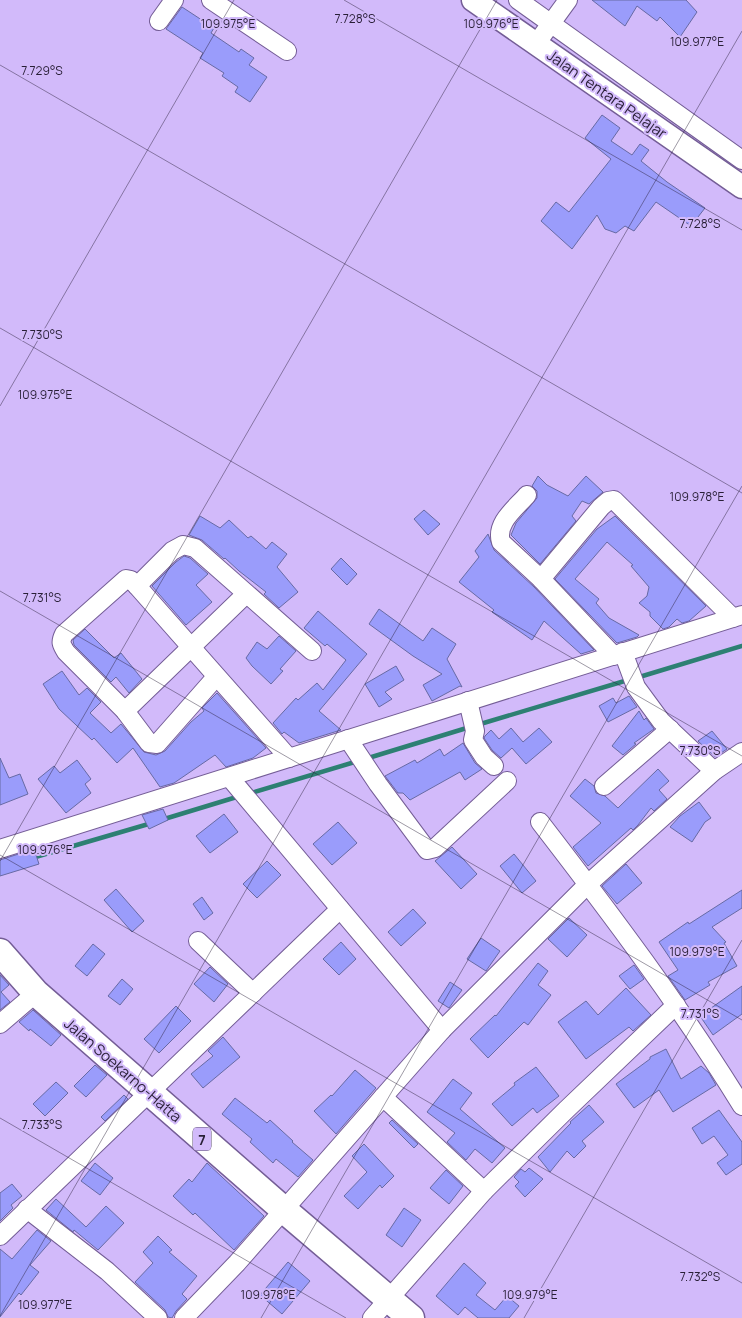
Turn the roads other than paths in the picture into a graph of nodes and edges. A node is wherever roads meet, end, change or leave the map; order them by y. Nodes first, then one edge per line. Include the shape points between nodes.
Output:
1 (174, 0) edge
2 (211, 0) edge
3 (473, 0) edge
4 (518, 0) edge
5 (568, 0) edge
6 (159, 21) dead end
7 (550, 23) junction
8 (536, 44) junction
9 (287, 50) dead end
10 (742, 160) edge
11 (742, 187) edge
12 (527, 495) dead end
13 (541, 579) junction
14 (137, 586) junction
15 (246, 594) junction
16 (737, 617) edge
17 (190, 648) junction
18 (312, 651) dead end
19 (618, 654) junction
20 (216, 677) junction
21 (470, 707) junction
22 (125, 711) junction
23 (670, 729) junction
24 (348, 739) junction
25 (742, 752) edge
26 (289, 758) junction
27 (494, 766) dead end
28 (714, 771) junction
29 (230, 778) junction
30 (507, 781) dead end
31 (604, 786) dead end
32 (540, 822) dead end
33 (0, 849) edge
34 (588, 884) junction
35 (340, 908) junction
36 (198, 941) dead end
37 (0, 952) edge
38 (36, 993) junction
39 (253, 993) junction
40 (676, 1006) junction
41 (0, 1024) edge
42 (442, 1030) junction
43 (148, 1092) junction
44 (383, 1097) junction
45 (742, 1106) edge
46 (484, 1191) junction
47 (27, 1209) junction
48 (284, 1210) junction
49 (1, 1233) edge
50 (380, 1309) edge
51 (158, 1318) edge
52 (184, 1318) edge
53 (412, 1318) edge

1 - 6 street
2 - 9 street
3 - 8 main road, Jalan Tentara Pelajar
4 - 7 street
5 - 7 street
7 - 8 street
7 - 10 street
8 - 11 main road, Jalan Tentara Pelajar
12 - 13 street via 504,521 499,535 501,542
13 - 16 street via 601,507 614,500
13 - 19 street
14 - 15 street via 172,551 183,545 195,548
14 - 17 street
14 - 22 street via 126,580 61,640 66,652
15 - 17 street
15 - 18 street
16 - 19 street
17 - 20 street
17 - 22 street
19 - 21 street
19 - 23 street via 661,721
20 - 22 street via 155,744 149,742
20 - 26 street
21 - 24 street
21 - 27 street via 475,731 473,740
23 - 28 street
23 - 31 street
24 - 26 street
24 - 30 street via 427,850 435,848
25 - 28 street
26 - 29 street
28 - 34 street
29 - 33 street
29 - 35 street
32 - 34 street
34 - 40 street
34 - 42 street
35 - 39 street
35 - 42 street
36 - 39 street
37 - 38 highway, Jalan Soekarno-Hatta / 7
38 - 41 street
38 - 43 highway, Jalan Soekarno-Hatta / 7
39 - 43 street
40 - 45 street
40 - 46 street
42 - 44 street
43 - 47 street
43 - 48 highway, Jalan Soekarno-Hatta / 7
44 - 46 street
44 - 48 street
46 - 50 street
47 - 49 street
47 - 51 street via 107,1271
48 - 50 highway, Jalan Soekarno-Hatta / 7
48 - 52 street
50 - 53 highway, Jalan Soekarno-Hatta / 7

